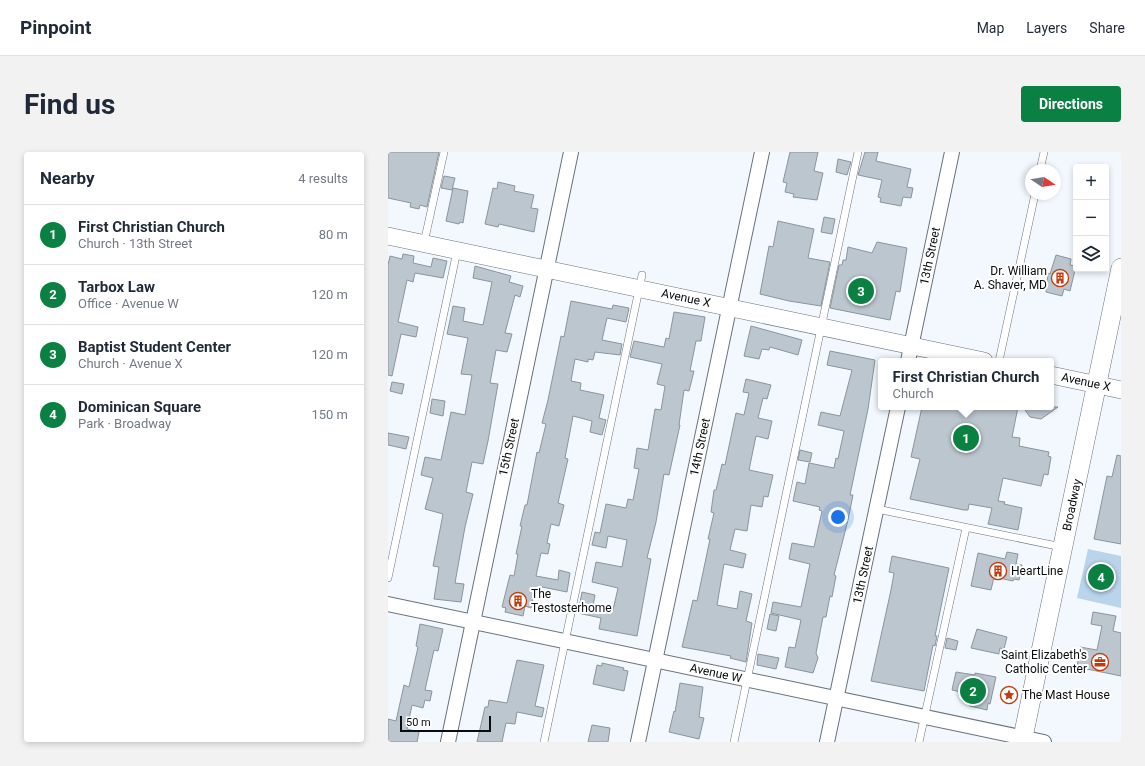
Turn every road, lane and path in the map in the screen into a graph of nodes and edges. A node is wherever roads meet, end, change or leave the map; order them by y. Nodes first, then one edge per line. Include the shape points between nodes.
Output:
1 (444, 152) edge
2 (571, 152) edge
3 (762, 152) edge
4 (858, 152) edge
5 (952, 152) edge
6 (1044, 152) edge
7 (1041, 164) edge
8 (1034, 200) edge
9 (388, 236) edge
10 (424, 243) junction
11 (457, 250) junction
12 (1121, 268) edge
13 (547, 269) junction
14 (641, 282) junction
15 (730, 307) junction
16 (821, 326) junction
17 (910, 353) edge
18 (956, 358) edge
19 (1000, 358) edge
20 (1054, 376) edge
21 (1097, 385) junction
22 (1121, 390) edge
23 (897, 410) edge
24 (877, 510) junction
25 (966, 528) junction
26 (1063, 547) junction
27 (388, 578) edge
28 (388, 604) edge
29 (473, 622) junction
30 (565, 641) junction
31 (655, 660) junction
32 (747, 679) junction
33 (837, 698) junction
34 (925, 717) junction
35 (1022, 740) edge
36 (448, 742) edge
37 (544, 742) edge
38 (638, 742) edge
39 (734, 742) edge
40 (828, 742) edge
41 (919, 742) edge
42 (1044, 742) edge

1 - 10 lane
2 - 13 street, 15th Street
3 - 15 street, 14th Street
4 - 16 lane
5 - 17 street, 13th Street
6 - 7 lane
8 - 19 lane
9 - 10 street, Avenue X
10 - 11 street, Avenue X
11 - 13 street, Avenue X
11 - 27 lane
12 - 21 main road, Broadway
13 - 14 street, Avenue X
13 - 29 street, 15th Street
14 - 15 street, Avenue X
14 - 30 lane
15 - 16 street, Avenue X
15 - 31 street, 14th Street
16 - 17 street, Avenue X
16 - 32 lane
17 - 18 street, Avenue X
20 - 21 street, Avenue X
21 - 22 street, Avenue X
21 - 26 main road, Broadway
23 - 24 street, 13th Street
24 - 25 lane
24 - 33 street, 13th Street
25 - 26 lane
25 - 34 lane
26 - 35 main road, Broadway
28 - 29 street, Avenue W
29 - 30 street, Avenue W
29 - 36 street, 15th Street
30 - 31 street, Avenue W
30 - 37 lane
31 - 32 street, Avenue W
31 - 38 street, 14th Street
32 - 33 street, Avenue W
32 - 39 lane
33 - 34 street, Avenue W
33 - 40 street, 13th Street
34 - 35 street, Avenue W
34 - 41 lane
35 - 42 street, Avenue W

